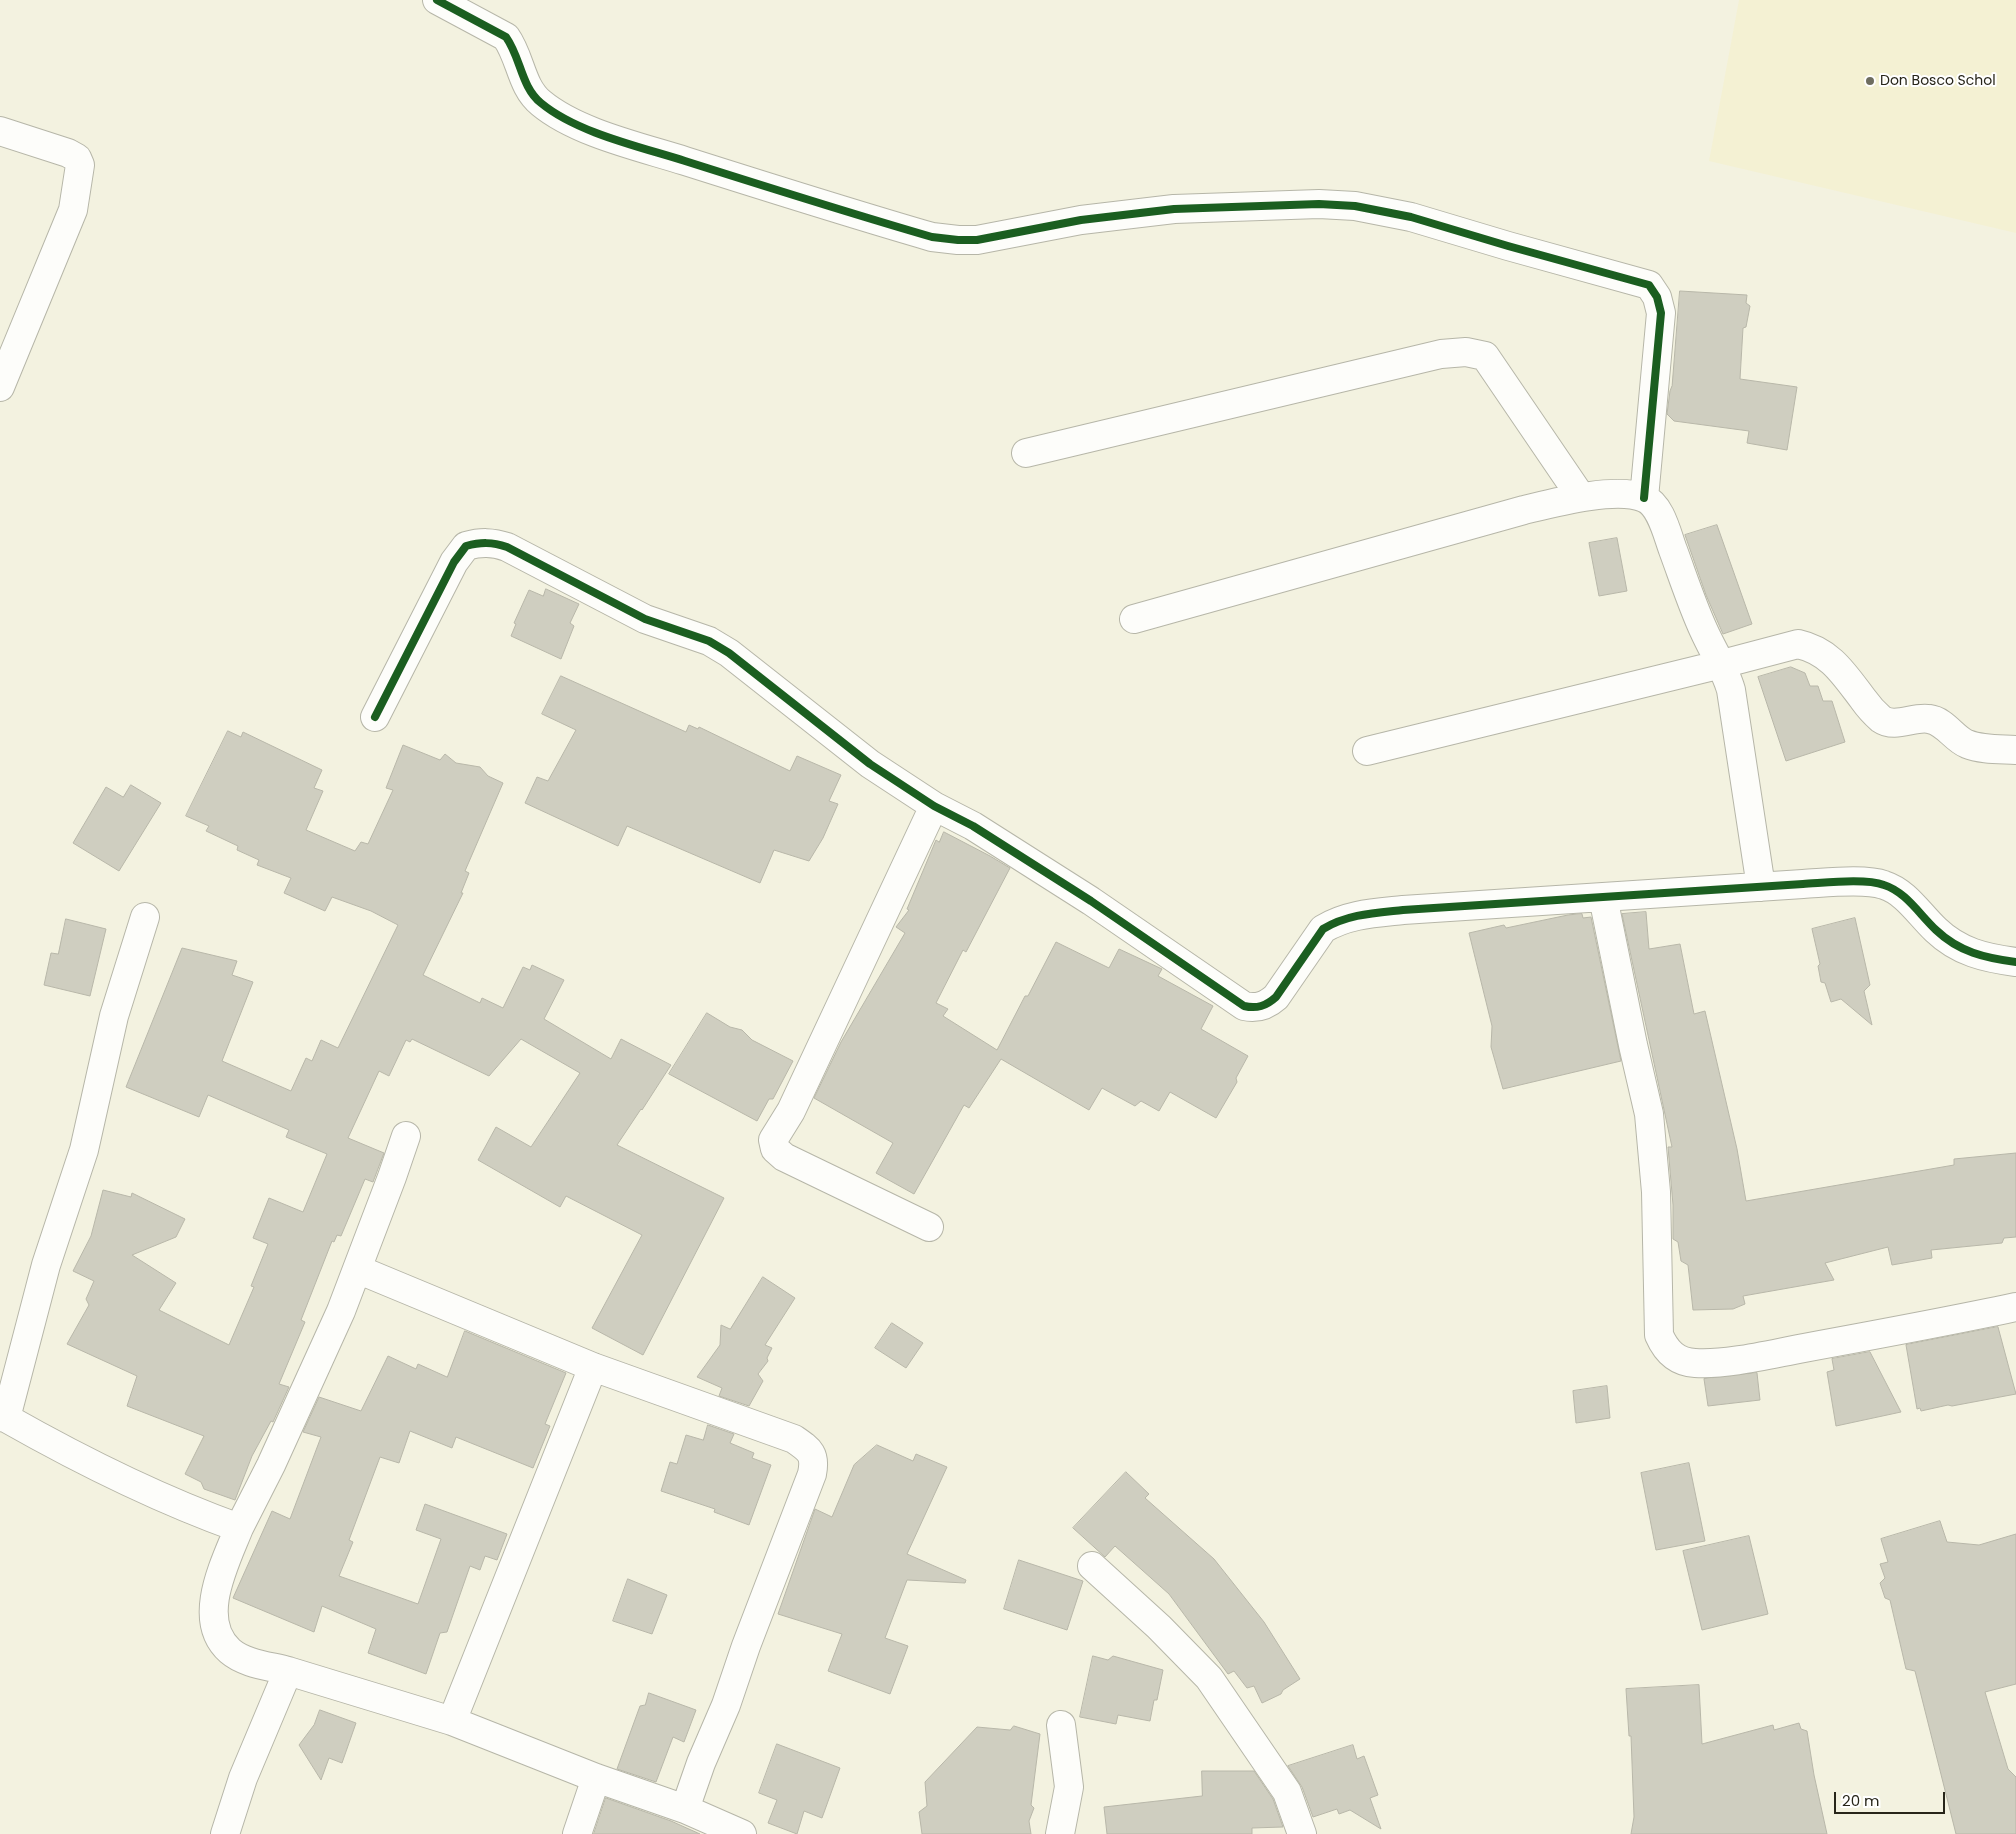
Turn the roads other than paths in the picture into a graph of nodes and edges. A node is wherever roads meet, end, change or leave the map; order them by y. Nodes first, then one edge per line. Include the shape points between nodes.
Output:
1 (437, 0) edge
2 (0, 131) edge
3 (0, 387) edge
4 (1026, 452) dead end
5 (1581, 497) junction
6 (1644, 498) junction
7 (1134, 620) dead end
8 (1722, 664) junction
9 (375, 717) dead end
10 (2016, 750) edge
11 (1367, 751) dead end
12 (934, 806) junction
13 (1761, 887) junction
14 (1603, 897) junction
15 (145, 917) dead end
16 (2016, 962) edge
17 (406, 1136) dead end
18 (929, 1227) dead end
19 (357, 1269) junction
20 (2016, 1307) edge
21 (593, 1367) junction
22 (3, 1418) edge
23 (239, 1528) junction
24 (1092, 1566) dead end
25 (288, 1671) junction
26 (452, 1721) junction
27 (1061, 1725) dead end
28 (596, 1778) junction
29 (685, 1809) junction
30 (224, 1834) edge
31 (577, 1834) edge
32 (742, 1834) edge
33 (1060, 1834) edge
34 (1302, 1834) edge

1 - 6 street via 506,37 513,46 530,90 540,103 570,122 932,237 977,240 1081,220 1174,209 1319,204 1355,206 1411,217 1649,285 1657,297 1661,313
2 - 3 street via 68,152 76,158 80,171 73,210
4 - 5 street via 1441,354 1466,352 1485,356
5 - 6 street via 1631,494
5 - 7 street via 1524,510
6 - 8 street via 1653,504 1662,521 1699,621
8 - 10 street via 1798,644 1809,646 1824,653 1840,669 1882,720 1928,718 1940,722 1967,744
8 - 11 street
8 - 13 street via 1731,690
9 - 12 street via 454,562 466,546 494,543 645,619 709,641 729,653 870,764
12 - 14 street via 973,826 1091,901 1250,1008 1262,1006 1276,997 1323,929 1357,915
12 - 18 street via 791,1111 773,1140 775,1148 784,1157
13 - 14 street
13 - 16 street via 1855,882 1883,884 1901,894 1960,949 1986,958
14 - 20 street via 1649,1114 1656,1192 1659,1335 1668,1351 1681,1360 1695,1363 1733,1360
15 - 22 street via 114,1016 84,1150 46,1265
17 - 19 street
19 - 21 street
19 - 23 street via 271,1465
21 - 26 street
21 - 29 street via 794,1439 813,1457 809,1482
22 - 23 street via 104,1470 200,1514
23 - 25 street via 216,1596 215,1627 231,1652 250,1661
24 - 34 street via 1160,1627 1209,1678 1287,1792
25 - 26 street
25 - 30 street via 243,1778
26 - 28 street
27 - 33 street via 1069,1787
28 - 29 street
28 - 31 street
29 - 32 street

